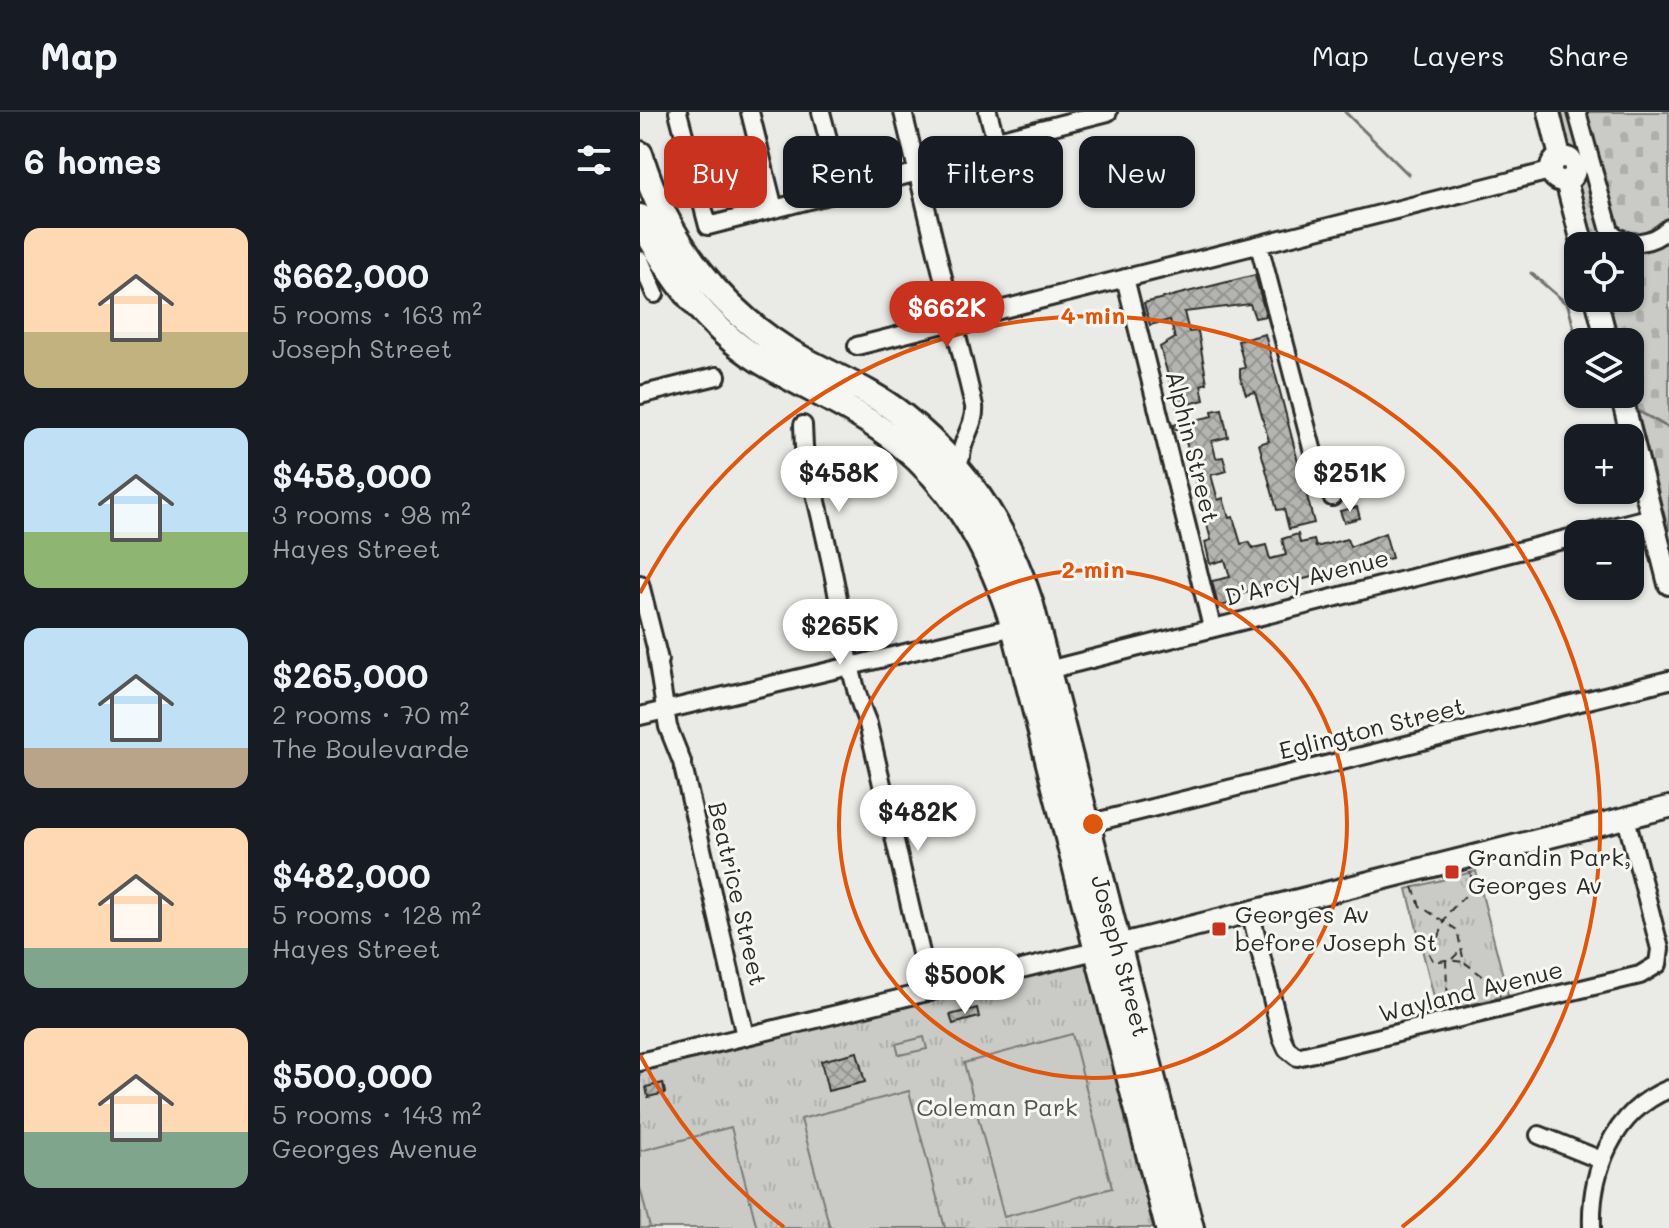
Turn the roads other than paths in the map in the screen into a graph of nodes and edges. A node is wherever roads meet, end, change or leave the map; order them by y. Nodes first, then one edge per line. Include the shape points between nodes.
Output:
1 (678, 112) edge
2 (750, 112) edge
3 (821, 112) edge
4 (903, 112) edge
5 (988, 112) edge
6 (1108, 112) edge
7 (1549, 112) edge
8 (1577, 112) edge
9 (1070, 116) edge
10 (827, 136) edge
11 (995, 136) edge
12 (1011, 136) edge
13 (640, 154) edge
14 (917, 167) junction
15 (1568, 167) junction
16 (902, 172) edge
17 (783, 207) edge
18 (774, 209) junction
19 (640, 217) edge
20 (1669, 228) edge
21 (1580, 232) edge
22 (1259, 245) junction
23 (640, 260) edge
24 (1125, 278) junction
25 (655, 294) dead end
26 (956, 322) junction
27 (857, 346) dead end
28 (717, 376) dead end
29 (640, 395) edge
30 (1625, 408) edge
31 (803, 425) dead end
32 (959, 462) junction
33 (1332, 497) dead end
34 (1652, 517) junction
35 (966, 518) junction
36 (1640, 520) edge
37 (1564, 539) edge
38 (640, 584) edge
39 (1669, 584) edge
40 (1014, 627) junction
41 (1212, 627) junction
42 (854, 665) junction
43 (1048, 670) junction
44 (1669, 680) edge
45 (669, 709) junction
46 (640, 716) edge
47 (1669, 807) edge
48 (1626, 818) junction
49 (1087, 824) junction
50 (1250, 911) junction
51 (1106, 948) junction
52 (930, 992) junction
53 (745, 1036) junction
54 (640, 1062) edge
55 (1669, 1089) edge
56 (1539, 1135) dead end
57 (1601, 1160) junction
58 (1168, 1228) edge
59 (1191, 1228) edge
60 (1592, 1228) edge

1 - 18 street via 708,226
2 - 18 street
3 - 10 street
4 - 14 street
5 - 11 street
6 - 9 street
7 - 15 main road
8 - 15 street
9 - 12 street
13 - 32 highway via 677,240 725,300 782,347 893,408
14 - 16 street
14 - 26 street via 957,308
15 - 20 street via 1615,237 1643,242
15 - 21 main road
15 - 22 street
17 - 18 street
19 - 35 highway via 670,270 722,330 757,358 886,433 934,476
22 - 24 street
22 - 33 street via 1319,475
23 - 25 street
24 - 26 street
24 - 41 street, Alphin Street
26 - 27 street
26 - 32 street via 981,418
28 - 29 street
30 - 34 main road
31 - 42 street
32 - 35 street, Joseph Street via 952,476 967,503
32 - 43 highway, Joseph Street via 1016,563
34 - 36 street
34 - 39 main road
35 - 40 highway, Joseph Street via 1001,586
37 - 41 street, D'Arcy Avenue
38 - 45 street, Beatrice Street
40 - 42 street
40 - 51 highway, Joseph Street
41 - 43 street, D'Arcy Avenue
42 - 45 street
42 - 52 street
43 - 49 highway, Joseph Street
44 - 49 street, Eglington Street
45 - 46 street
45 - 53 street, Beatrice Street
47 - 48 main road
48 - 50 main road
48 - 50 street, Wayland Avenue via 1658,942 1658,964 1640,975 1456,1021 1297,1057 1282,1038
49 - 51 highway, Joseph Street
50 - 51 main road
51 - 52 street
51 - 58 highway, Joseph Street
51 - 59 highway, Joseph Street
52 - 53 street
53 - 54 street
55 - 57 street via 1624,1122
56 - 57 street
57 - 60 street via 1591,1194

